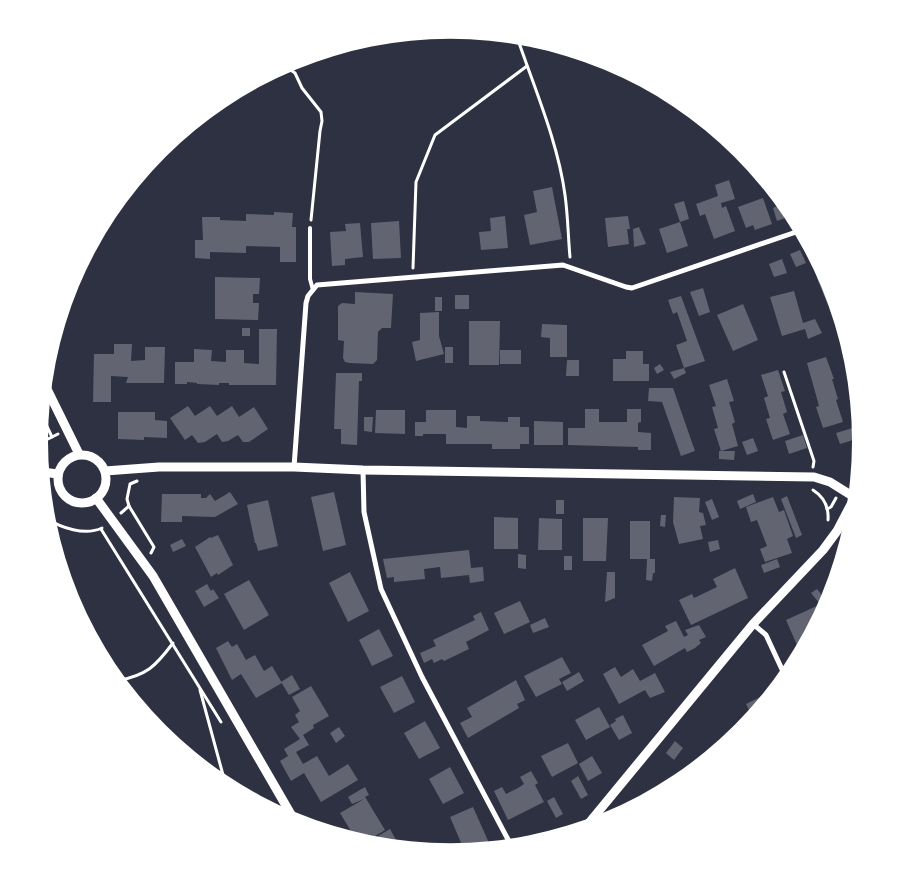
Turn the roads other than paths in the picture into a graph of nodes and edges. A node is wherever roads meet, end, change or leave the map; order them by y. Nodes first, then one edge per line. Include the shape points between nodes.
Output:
1 (310, 228) road end
2 (794, 233) edge
3 (313, 290) junction
4 (50, 396) edge
5 (79, 454) junction
6 (294, 467) junction
7 (364, 470) junction
8 (105, 471) junction
9 (49, 473) edge
10 (58, 474) junction
11 (849, 497) edge
12 (96, 498) junction
13 (847, 513) edge
14 (753, 624) junction
15 (782, 669) edge
16 (289, 811) edge
17 (593, 818) edge
18 (508, 840) edge

1 - 3 lane
2 - 3 street via 632,288 563,265 321,284
3 - 6 street via 306,303
4 - 5 street
5 - 8 street via 95,458
5 - 10 street via 65,461
6 - 7 street
6 - 8 street via 160,467
7 - 11 street via 812,478 830,482
7 - 18 street via 364,512 380,589 422,677
8 - 12 street via 105,486
9 - 10 street
10 - 12 street via 60,491 72,502 89,502
12 - 16 street via 144,563
13 - 14 street via 823,550
14 - 15 street via 766,635
14 - 17 street

